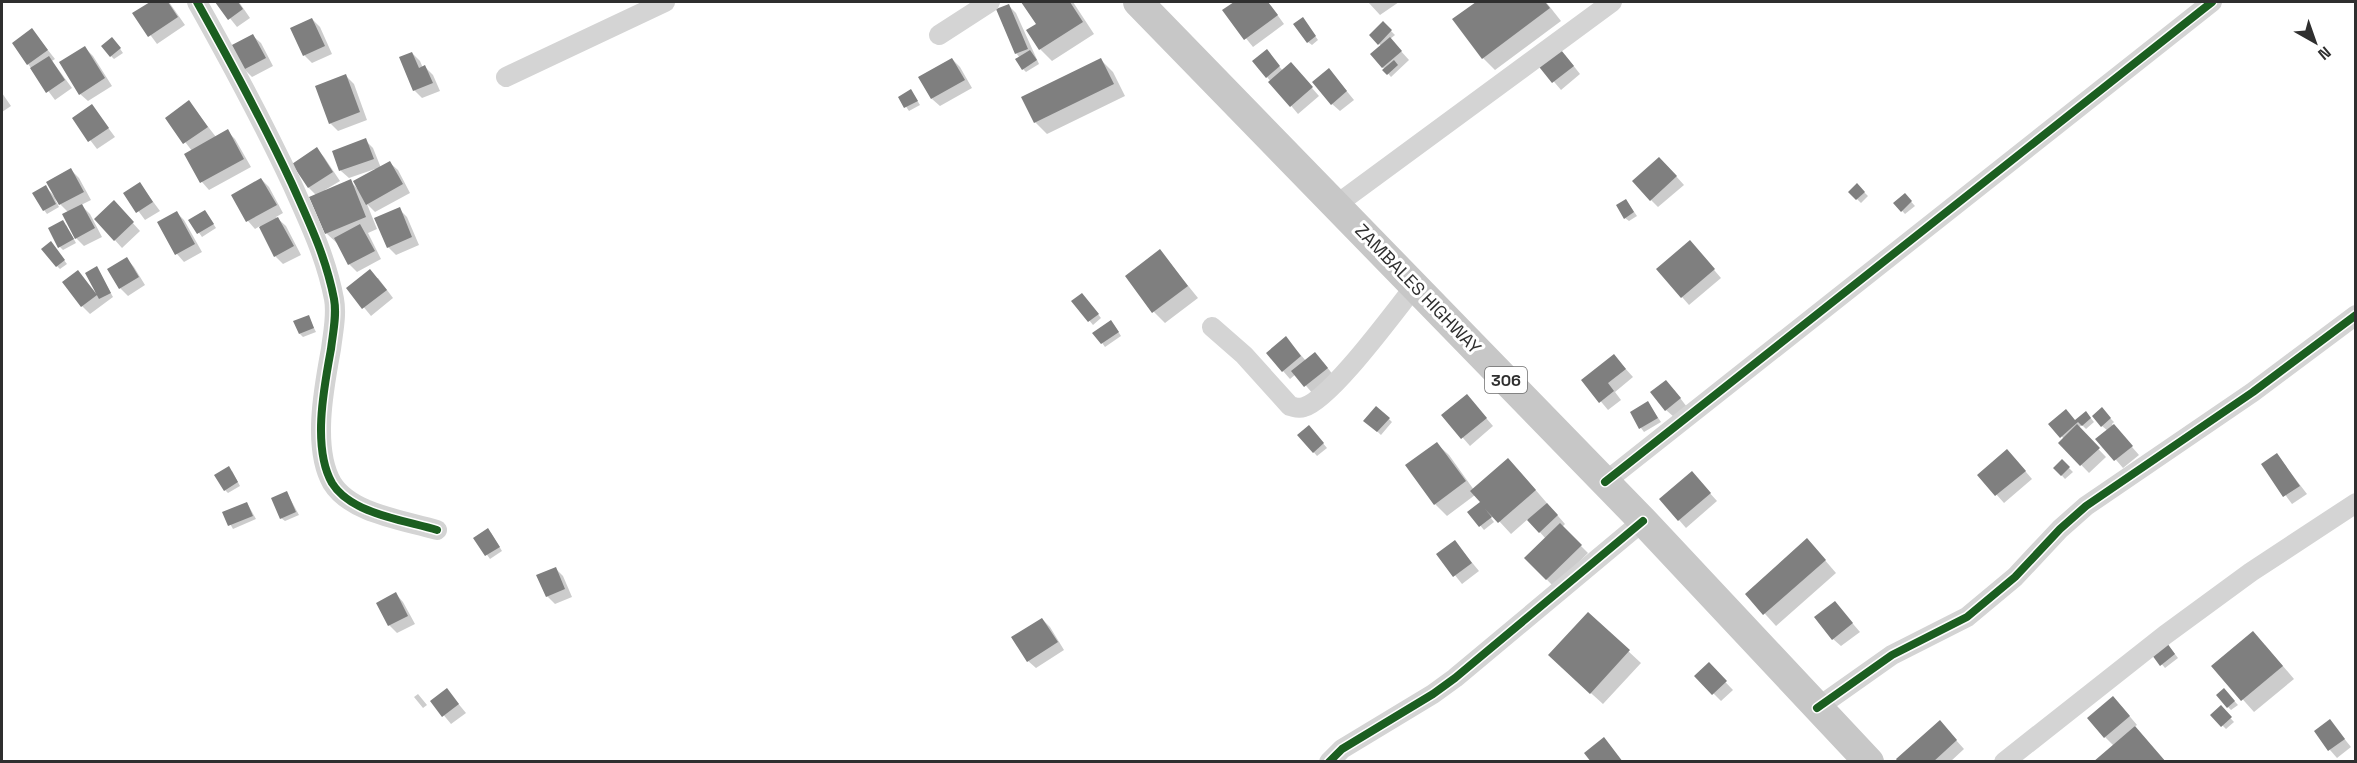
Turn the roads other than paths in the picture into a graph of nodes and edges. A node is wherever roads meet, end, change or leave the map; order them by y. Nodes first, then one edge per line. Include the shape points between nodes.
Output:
1 (197, 2) edge
2 (665, 2) edge
3 (990, 2) edge
4 (1141, 2) edge
5 (1612, 2) edge
6 (2212, 2) edge
7 (939, 35) dead end
8 (506, 77) dead end
9 (1336, 205) junction
10 (1415, 286) junction
11 (2355, 315) edge
12 (1212, 327) dead end
13 (1605, 482) junction
14 (2355, 503) edge
15 (1643, 521) junction
16 (438, 530) dead end
17 (1818, 708) junction
18 (1329, 762) edge
19 (1869, 762) edge
20 (2004, 762) edge

1 - 16 street via 280,158 320,244 329,274 335,323 323,392 324,467 333,484 357,506
2 - 8 street
3 - 7 street
4 - 9 main road, ZAMBALES HIGHWAY / 306
5 - 9 street
6 - 13 street
9 - 10 main road, ZAMBALES HIGHWAY / 306
10 - 12 street via 1337,382 1305,407 1290,406 1244,355
10 - 13 main road, ZAMBALES HIGHWAY / 306
11 - 17 street via 2253,392 2086,507 2046,542 2015,577 1967,617 1892,655
13 - 15 main road, ZAMBALES HIGHWAY / 306
14 - 20 street via 2165,635
15 - 17 main road, ZAMBALES HIGHWAY / 306
15 - 18 street via 1455,678 1342,749
17 - 19 main road, ZAMBALES HIGHWAY / 306

